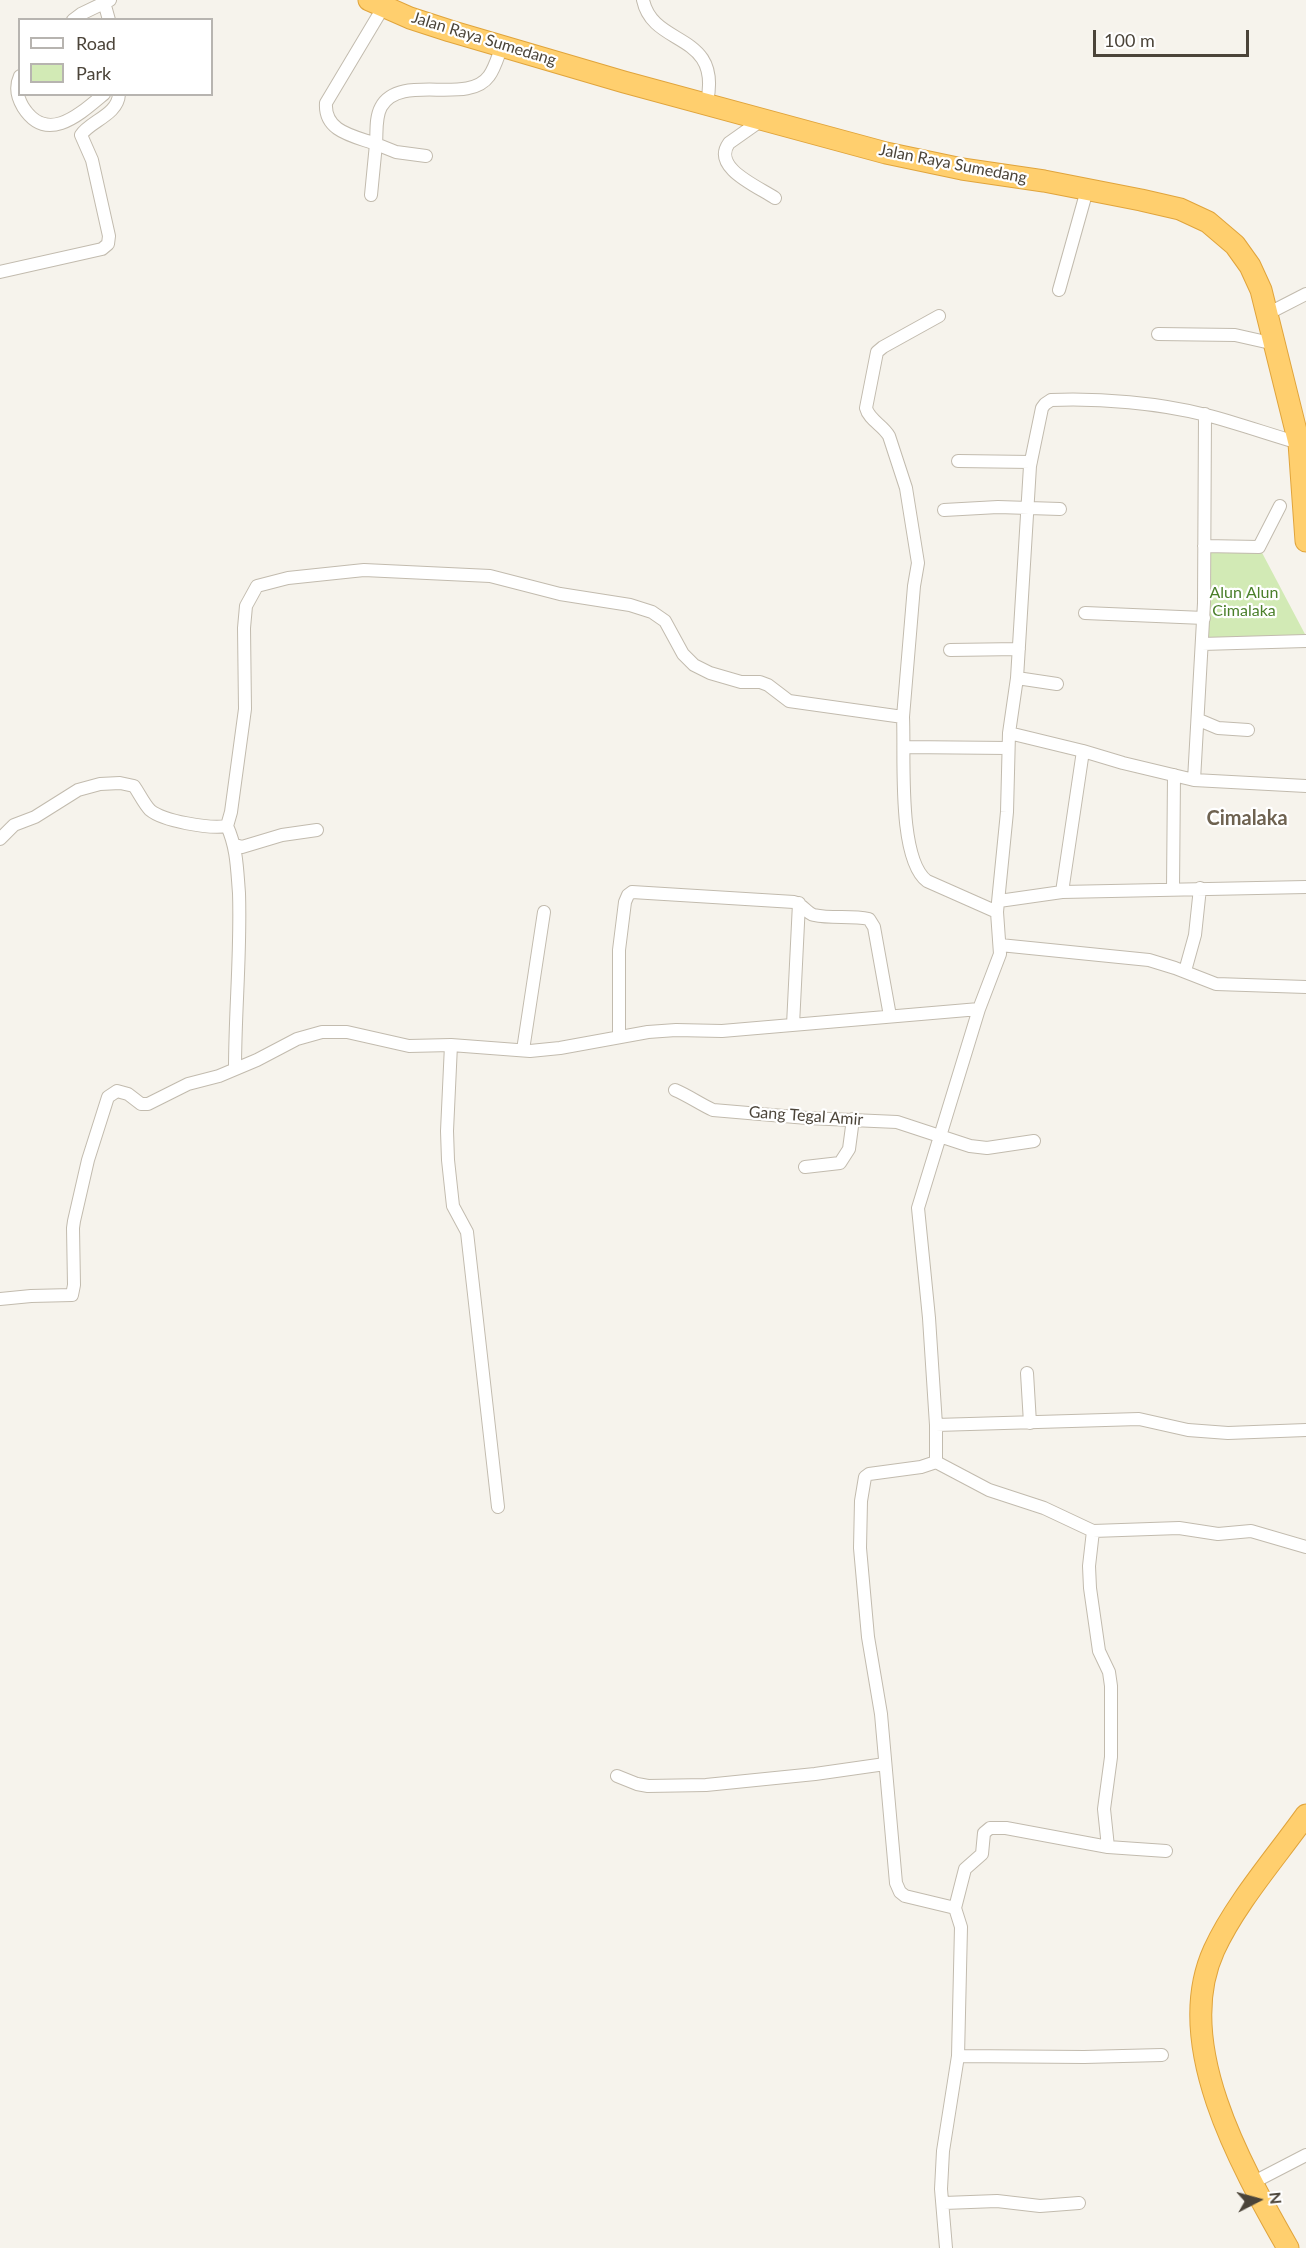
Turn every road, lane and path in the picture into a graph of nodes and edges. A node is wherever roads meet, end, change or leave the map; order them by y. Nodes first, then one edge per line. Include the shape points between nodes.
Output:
1 (644, 0) edge
2 (107, 1) edge
3 (377, 3) edge
4 (77, 18) edge
5 (109, 18) edge
6 (502, 46) junction
7 (18, 96) edge
8 (101, 96) edge
9 (119, 96) edge
10 (707, 102) junction
11 (764, 119) junction
12 (376, 144) junction
13 (426, 156) dead end
14 (1087, 190) junction
15 (371, 195) dead end
16 (776, 198) dead end
17 (0, 272) edge
18 (1059, 290) dead end
19 (1306, 294) edge
20 (1267, 314) junction
21 (939, 316) dead end
22 (1158, 334) dead end
23 (1275, 344) junction
24 (1205, 414) junction
25 (1299, 444) junction
26 (958, 461) dead end
27 (1031, 462) junction
28 (1280, 506) dead end
29 (1028, 509) junction
30 (1060, 509) dead end
31 (944, 510) dead end
32 (1306, 541) edge
33 (1204, 546) junction
34 (1085, 613) dead end
35 (1203, 618) junction
36 (1306, 641) edge
37 (1202, 644) junction
38 (1019, 649) junction
39 (950, 650) dead end
40 (1017, 678) junction
41 (1057, 684) dead end
42 (903, 717) junction
43 (1199, 720) junction
44 (1248, 730) dead end
45 (1009, 733) junction
46 (904, 747) junction
47 (1008, 748) junction
48 (1083, 751) junction
49 (1174, 775) junction
50 (1194, 780) junction
51 (1306, 786) edge
52 (227, 826) junction
53 (317, 830) dead end
54 (0, 839) edge
55 (236, 845) junction
56 (1306, 887) edge
57 (1200, 888) junction
58 (1173, 889) junction
59 (1062, 892) junction
60 (799, 903) junction
61 (998, 907) junction
62 (544, 912) dead end
63 (1000, 945) junction
64 (1185, 972) junction
65 (1306, 987) edge
66 (979, 1010) junction
67 (890, 1016) junction
68 (793, 1025) junction
69 (619, 1035) junction
70 (451, 1045) junction
71 (523, 1050) junction
72 (235, 1068) junction
73 (675, 1090) dead end
74 (853, 1119) junction
75 (939, 1137) junction
76 (1034, 1141) dead end
77 (806, 1167) dead end
78 (0, 1299) edge
79 (1028, 1373) dead end
80 (1030, 1423) junction
81 (936, 1425) junction
82 (1306, 1430) edge
83 (936, 1462) junction
84 (498, 1507) dead end
85 (1093, 1531) junction
86 (1306, 1547) edge
87 (885, 1764) junction
88 (617, 1776) dead end
89 (1306, 1815) edge
90 (1108, 1847) junction
91 (1166, 1851) dead end
92 (955, 1908) junction
93 (1162, 2055) dead end
94 (958, 2056) junction
95 (1306, 2155) edge
96 (1252, 2183) junction
97 (944, 2203) junction
98 (1079, 2203) dead end
99 (946, 2248) edge
100 (1288, 2248) edge

1 - 10 street via 650,19 704,61 710,84
2 - 4 street
2 - 5 street
3 - 6 highway, Jalan Raya Sumedang via 410,18
3 - 12 street via 328,97 326,109 333,127
6 - 10 highway, Jalan Raya Sumedang
6 - 12 street via 483,82 461,89 401,93 386,101 378,115
7 - 8 street via 33,120 55,125 72,118
9 - 17 street via 103,118 81,135 92,160 108,244 102,249
10 - 11 highway, Jalan Raya Sumedang
11 - 14 highway, Jalan Raya Sumedang via 886,153
11 - 16 street via 729,143 725,160 731,170
12 - 13 street via 396,152
12 - 15 street
14 - 18 street
14 - 20 highway, Jalan Raya Sumedang via 1180,209 1209,222 1235,245 1250,266
19 - 20 street
20 - 23 highway, Jalan Raya Sumedang
21 - 42 street via 877,352 866,408 889,436 906,488 917,556
22 - 23 street via 1235,335
23 - 25 highway, Jalan Raya Sumedang
24 - 25 street
24 - 27 street via 1134,403 1051,400 1042,408
24 - 33 street
25 - 32 highway, Jalan Raya Sumedang
26 - 27 street
27 - 29 street
28 - 33 street via 1259,547
29 - 30 street
29 - 31 street
29 - 38 street
33 - 35 street
34 - 35 street
35 - 37 street
36 - 37 street
37 - 43 street
38 - 39 street
38 - 40 street
40 - 41 street
40 - 45 street
42 - 46 street
42 - 52 street via 789,702 760,682 741,682 710,673 682,654 665,621 630,605 561,594 490,576 364,570 288,578 257,586 246,606 245,709
43 - 44 street via 1218,728
43 - 50 street
45 - 47 street
45 - 48 street
46 - 47 street
46 - 61 street via 905,815 919,872 927,881
47 - 61 street via 1007,812
48 - 49 street
48 - 59 street
49 - 50 street
49 - 58 street
50 - 51 street
52 - 54 street via 172,821 151,810 134,786 100,784 78,790 35,817 14,825
52 - 55 street
53 - 55 street via 242,847
55 - 72 street via 240,930
56 - 57 street
57 - 58 street
57 - 64 street via 1195,935
58 - 59 street
59 - 61 street
60 - 67 street via 816,915 872,920
60 - 68 street
60 - 69 street via 630,892 625,902 619,950
61 - 63 street
62 - 71 street
63 - 64 street via 1129,957
63 - 66 street
64 - 65 street via 1216,984
66 - 67 street
66 - 75 street
67 - 68 street
68 - 69 street
69 - 71 street via 561,1048
70 - 71 street
70 - 72 street via 409,1046 347,1032 322,1032 297,1039
70 - 84 street via 448,1160 453,1206 467,1232
72 - 78 street via 188,1084 146,1105 125,1092 109,1094 72,1228 72,1295
73 - 74 street, Gang Tegal Amir via 713,1110
74 - 75 street, Gang Tegal Amir via 897,1122
74 - 77 street via 849,1149 840,1163
75 - 76 street, Gang Tegal Amir via 987,1148
75 - 81 street via 918,1208
79 - 80 street
80 - 81 street
80 - 82 street via 1140,1419 1188,1430 1228,1433
81 - 83 street
83 - 85 street via 989,1490 1044,1508
83 - 87 street via 869,1473 863,1480 860,1548
85 - 86 street via 1251,1531
85 - 90 street via 1090,1588 1099,1651 1111,1686 1111,1757 1104,1809
87 - 88 street via 706,1785 648,1786
87 - 92 street via 900,1892
89 - 96 highway via 1231,1921 1214,1950 1202,1989 1200,2025 1204,2055 1222,2112
90 - 91 street
90 - 92 street via 1006,1828 986,1829 982,1854 965,1869
92 - 94 street via 962,1927
93 - 94 street
94 - 97 street via 943,2151
95 - 96 street
96 - 100 highway
97 - 98 street
97 - 99 street

